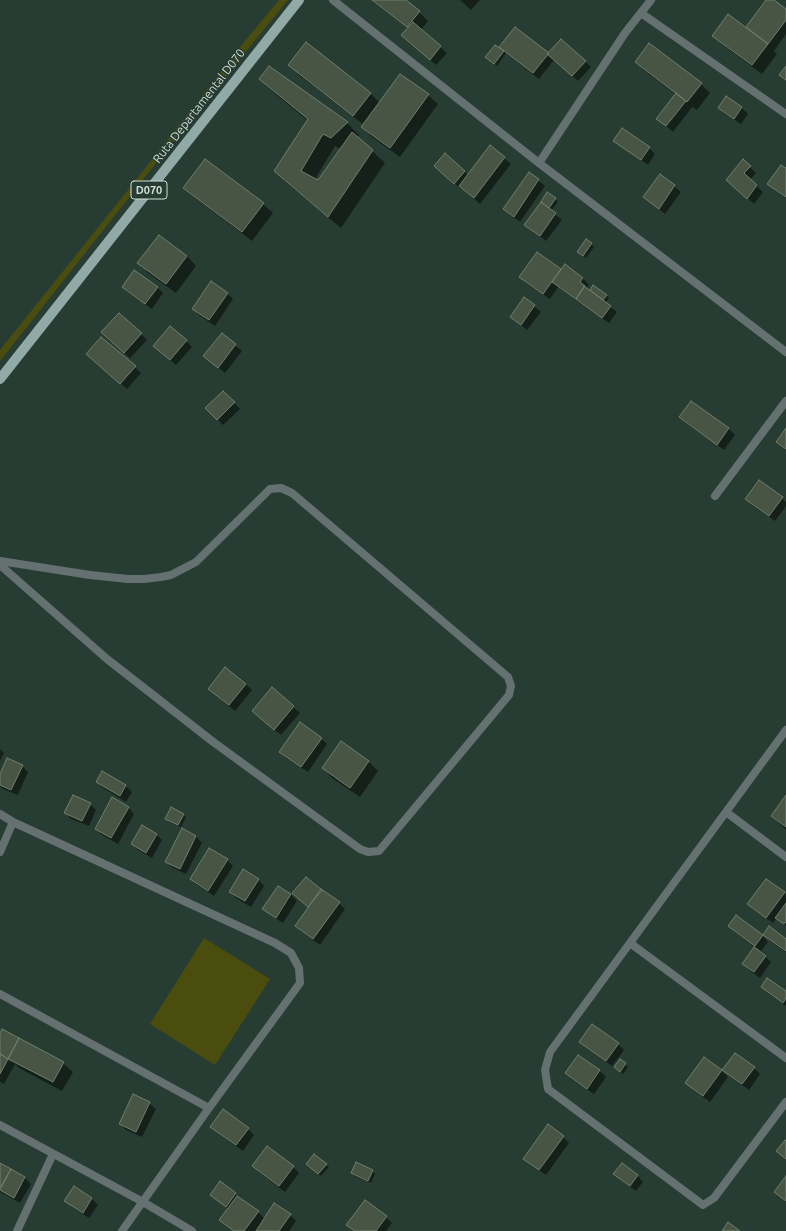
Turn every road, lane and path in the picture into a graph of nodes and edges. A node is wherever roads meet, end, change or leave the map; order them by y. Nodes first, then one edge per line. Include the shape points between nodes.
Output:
1 (299, 0) edge
2 (333, 0) edge
3 (650, 0) edge
4 (641, 13) junction
5 (786, 114) edge
6 (539, 163) junction
7 (786, 352) edge
8 (0, 380) edge
9 (786, 401) edge
10 (715, 496) dead end
11 (0, 561) edge
12 (0, 565) edge
13 (786, 730) edge
14 (726, 812) junction
15 (0, 814) edge
16 (13, 822) junction
17 (0, 852) edge
18 (786, 857) edge
19 (630, 942) junction
20 (0, 994) edge
21 (786, 1058) edge
22 (786, 1102) edge
23 (209, 1108) junction
24 (0, 1125) edge
25 (53, 1154) junction
26 (143, 1202) junction
27 (17, 1231) edge
28 (122, 1231) edge
29 (192, 1231) edge

1 - 8 main road, Ruta Departamental D070 / D070
2 - 6 street
3 - 4 street
4 - 5 street
4 - 6 street
6 - 7 street
9 - 10 street
11 - 12 street via 128,579 171,575 196,562 270,489 281,488 292,493 508,676 511,686 509,695 379,851 368,852 360,849 212,742 107,658
13 - 14 street
14 - 18 street
14 - 19 street
15 - 16 street
16 - 17 street
16 - 23 street via 275,943 291,954 299,968 300,983
19 - 21 street
19 - 22 street via 550,1052 545,1070 548,1089 703,1205 714,1198
20 - 23 street
23 - 26 street
24 - 25 street
25 - 26 street
25 - 27 street
26 - 28 street
26 - 29 street

